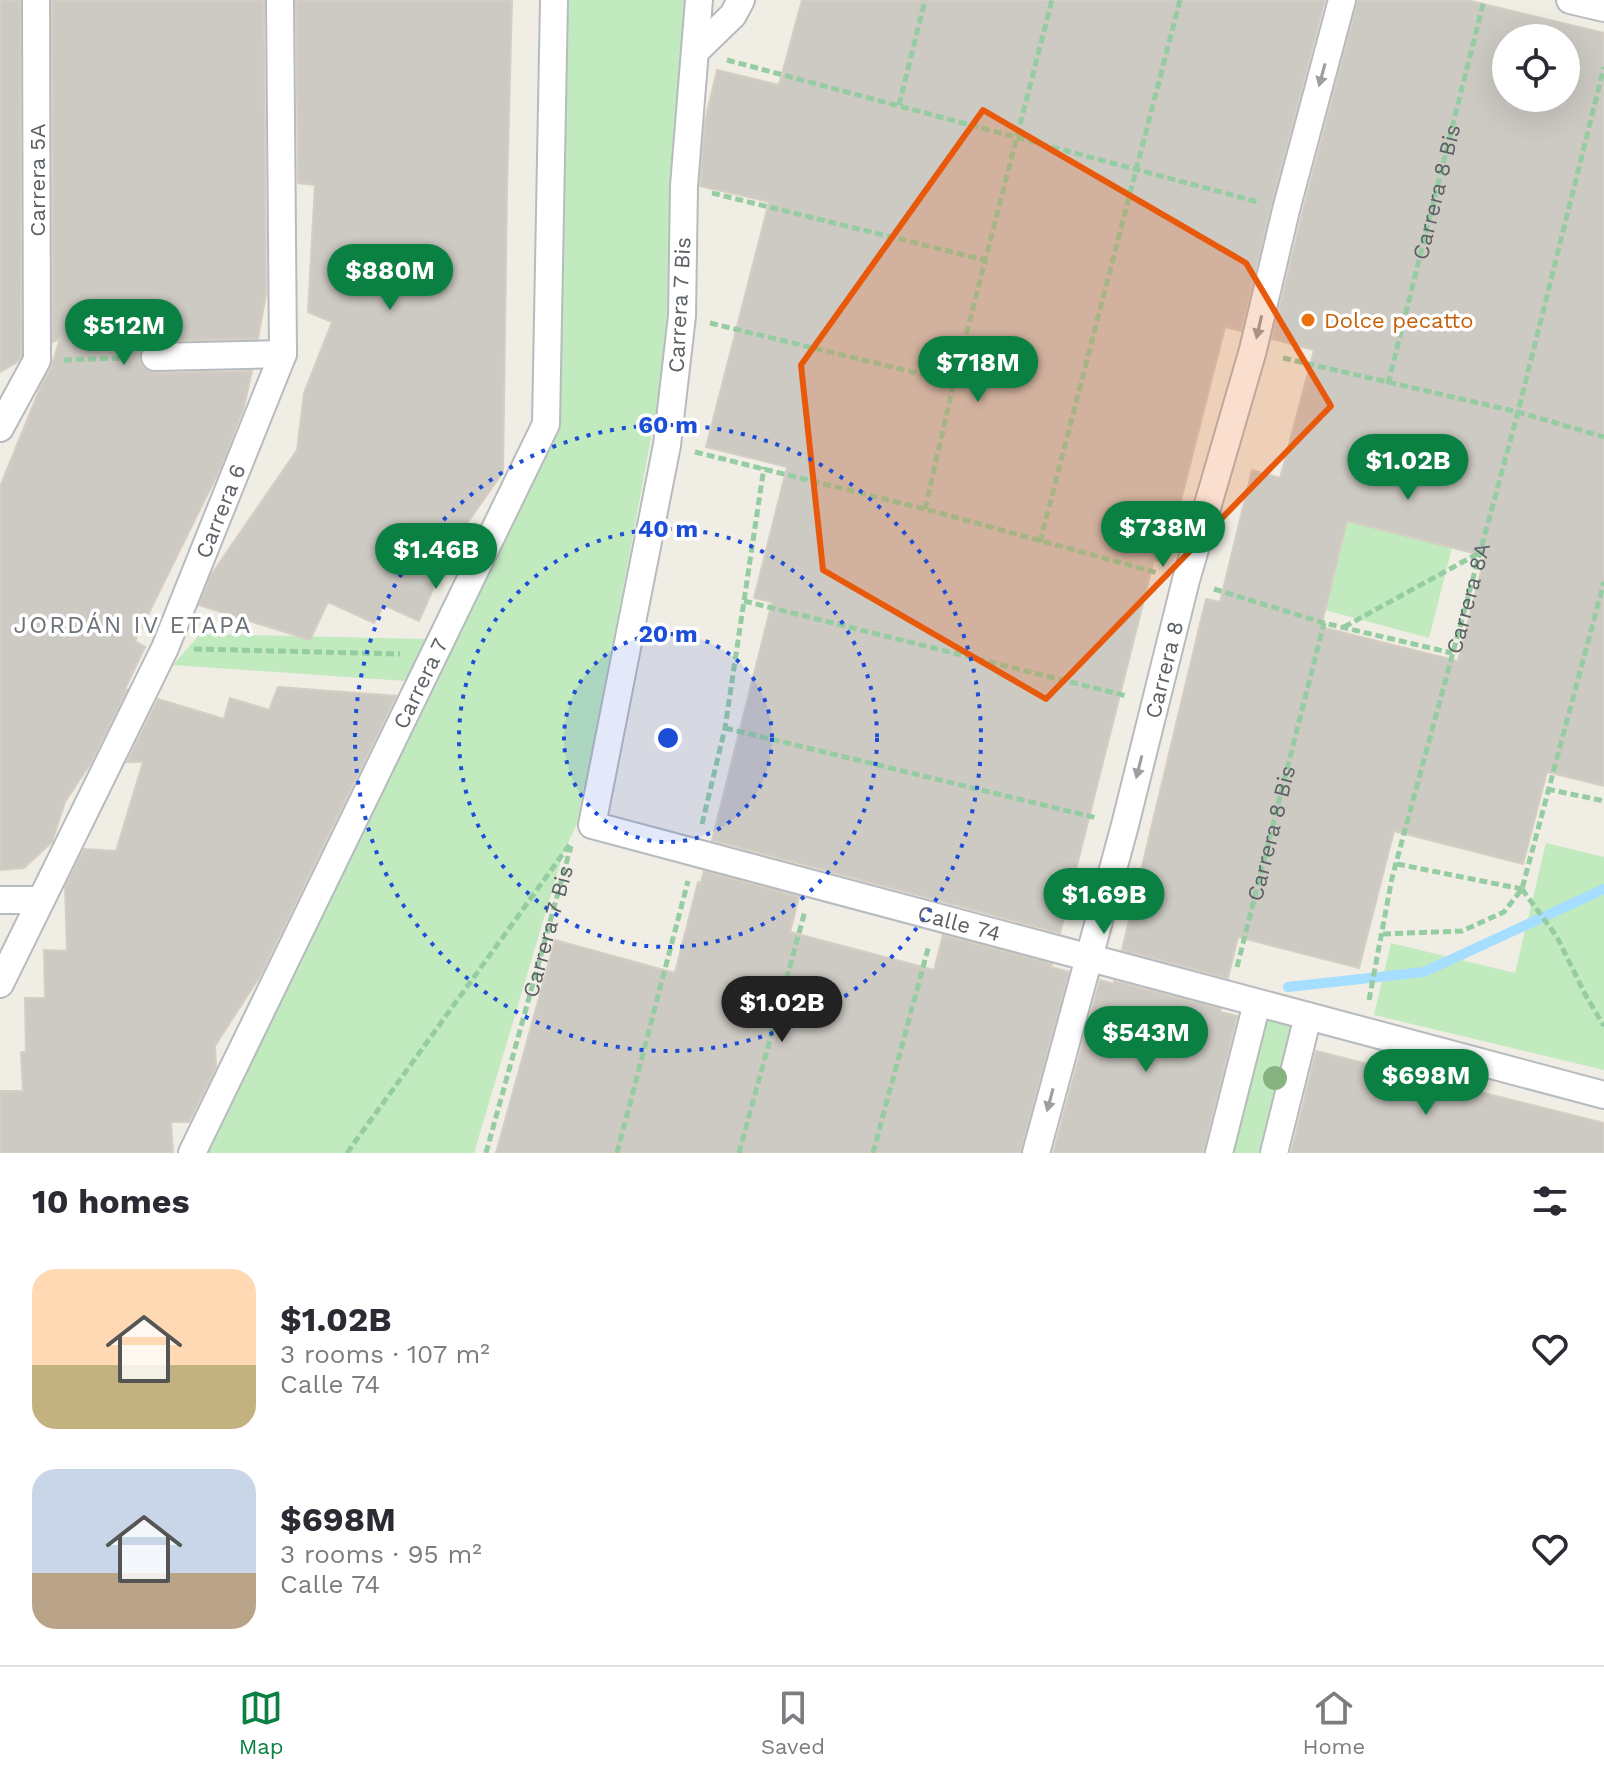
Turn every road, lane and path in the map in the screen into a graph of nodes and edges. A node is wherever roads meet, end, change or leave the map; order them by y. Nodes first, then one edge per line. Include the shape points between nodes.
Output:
1 (36, 0) edge
2 (280, 0) edge
3 (554, 0) edge
4 (699, 0) edge
5 (741, 0) edge
6 (925, 0) edge
7 (1052, 0) edge
8 (1180, 0) edge
9 (1342, 0) edge
10 (1484, 0) edge
11 (1570, 0) edge
12 (1604, 8) edge
13 (695, 52) junction
14 (1604, 67) edge
15 (899, 105) junction
16 (1018, 137) junction
17 (1137, 168) junction
18 (684, 186) junction
19 (1286, 210) junction
20 (985, 260) junction
21 (682, 316) junction
22 (1253, 350) junction
23 (283, 354) junction
24 (155, 357) joint
25 (37, 360) junction
26 (954, 382) junction
27 (1388, 384) junction
28 (7, 399) edge
29 (1518, 412) junction
30 (0, 428) edge
31 (1604, 437) edge
32 (667, 445) junction
33 (764, 467) junction
34 (925, 509) junction
35 (1040, 542) junction
36 (1480, 553) junction
37 (1186, 580) junction
38 (1604, 582) edge
39 (744, 601) junction
40 (1324, 623) junction
41 (1343, 628) junction
42 (165, 648) junction
43 (1452, 653) junction
44 (432, 655) junction
45 (1155, 703) junction
46 (725, 728) junction
47 (1547, 789) junction
48 (1604, 801) edge
49 (1125, 825) junction
50 (582, 832) junction
51 (696, 852) junction
52 (1397, 864) junction
53 (813, 883) junction
54 (1522, 889) junction
55 (0, 900) edge
56 (40, 900) junction
57 (936, 917) junction
58 (1383, 934) junction
59 (1087, 957) junction
60 (0, 984) edge
61 (1370, 989) dead end
62 (1230, 995) junction
63 (1257, 1003) junction
64 (1308, 1016) junction
65 (1604, 1026) edge
66 (1604, 1095) edge
67 (192, 1153) edge
68 (347, 1153) edge
69 (486, 1153) edge
70 (617, 1153) edge
71 (739, 1153) edge
72 (873, 1153) edge
73 (1036, 1153) edge
74 (1219, 1153) edge
75 (1274, 1153) edge

1 - 25 street, Carrera 5A
2 - 23 street, Carrera 6
3 - 44 street, Carrera 7 via 546,424
4 - 13 street, Carrera 7 Bis
5 - 13 street
6 - 15 path
7 - 16 path
8 - 17 path
9 -> 19 street, Carrera 8
10 - 27 path, Carrera 8 Bis
11 - 12 street
13 - 15 path
13 - 18 street, Carrera 7 Bis
14 - 29 path, Carrera 8A
15 - 16 path
16 - 17 path
16 - 20 path
17 - 19 path
17 - 35 path
18 - 20 path
18 - 21 street, Carrera 7 Bis
19 -> 22 street, Carrera 8
20 - 26 path
21 - 26 path
21 - 32 street, Carrera 7 Bis
22 - 27 path
22 - 37 street, Carrera 8
23 - 24 street
23 - 42 street, Carrera 6
24 - 25 path
25 - 28 street
26 - 34 path
27 - 29 path
28 - 30 street
29 - 31 path
29 - 36 path, Carrera 8A
32 - 33 path
32 - 50 street, Carrera 7 Bis
33 - 34 path
33 - 39 path
34 - 35 path
35 - 37 path
36 - 41 path
36 - 43 path, Carrera 8A
37 - 40 path
37 - 45 street, Carrera 8
38 - 47 path
39 - 45 path
39 - 46 path
40 - 41 path
40 - 62 path, Carrera 8 Bis
41 - 43 path
42 - 44 path
42 - 56 street, Carrera 6
43 - 52 path, Carrera 8A
44 - 67 street, Carrera 7
45 -> 49 street, Carrera 8
46 - 49 path
46 - 51 path
47 - 48 path
47 - 54 path
49 - 59 street, Carrera 8
50 - 51 street, Calle 74
50 - 68 path
50 - 69 path, Carrera 7 Bis
51 - 53 street, Calle 74
51 - 70 path
52 - 54 path
52 - 58 path, Carrera 8A
53 - 57 street, Calle 74
53 - 71 path
54 - 58 path via 1504,912 1462,931
54 - 65 path via 1551,929
55 - 56 street
56 - 60 street, Carrera 6
57 - 59 street, Calle 74
57 - 72 path
58 - 61 path, Carrera 8A
59 - 62 street, Calle 74
59 -> 73 street, Carrera 8
62 - 63 street, Calle 74
63 - 64 street, Calle 74
63 - 74 street
64 - 66 street, Calle 74
64 - 75 street

